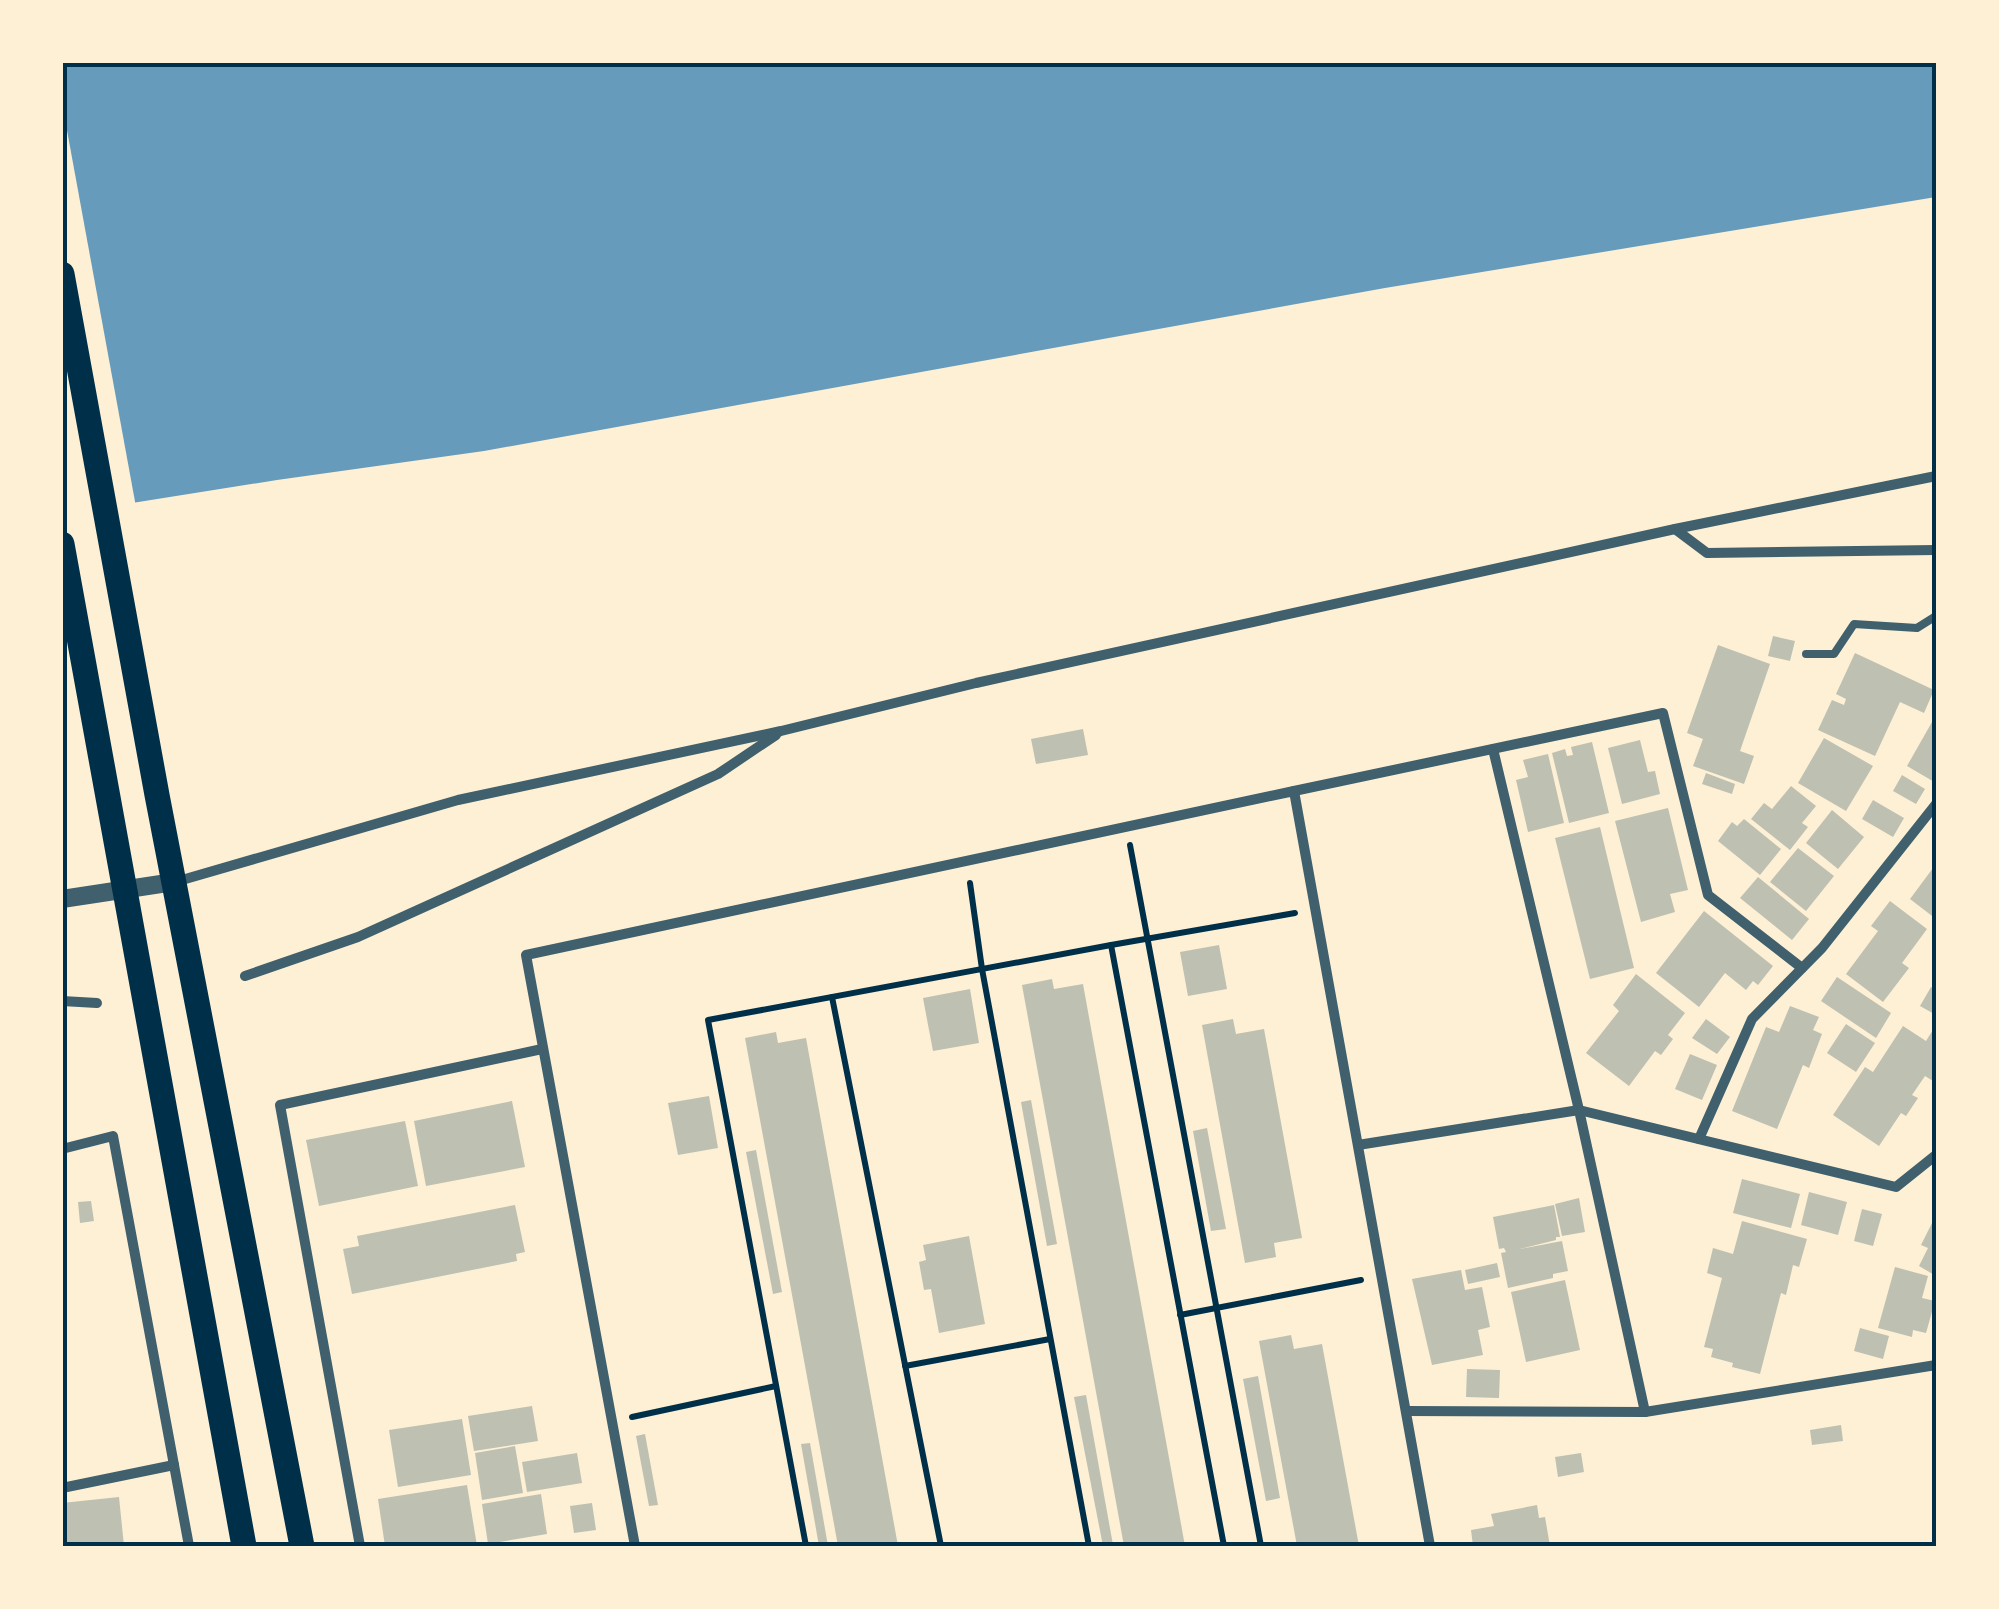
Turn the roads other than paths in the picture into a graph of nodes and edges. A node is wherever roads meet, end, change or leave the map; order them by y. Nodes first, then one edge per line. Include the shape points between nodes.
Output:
1 (62, 274) edge
2 (1936, 476) edge
3 (1675, 529) junction
4 (62, 544) edge
5 (1936, 550) edge
6 (1936, 616) edge
7 (1806, 654) dead end
8 (781, 731) junction
9 (1494, 749) junction
10 (1294, 791) junction
11 (1936, 804) edge
12 (174, 882) junction
13 (126, 889) junction
14 (62, 899) edge
15 (1802, 968) junction
16 (245, 976) dead end
17 (62, 1001) edge
18 (97, 1003) dead end
19 (542, 1049) junction
20 (1579, 1110) junction
21 (1699, 1140) junction
22 (1358, 1145) junction
23 (62, 1149) edge
24 (1936, 1155) edge
25 (1936, 1365) edge
26 (1406, 1411) junction
27 (1645, 1412) junction
28 (174, 1465) junction
29 (62, 1488) edge
30 (189, 1546) edge
31 (244, 1546) edge
32 (302, 1546) edge
33 (360, 1546) edge
34 (635, 1546) edge
35 (1430, 1546) edge

1 - 12 main road
2 - 3 street
3 - 5 street via 1707,553
3 - 8 street
4 - 13 main road
6 - 7 lane via 1918,628 1854,624 1834,654
8 - 12 street via 458,800
8 - 16 street via 718,774 358,937
9 - 10 street
9 - 15 street via 1663,714 1708,894
9 - 20 street
10 - 19 street via 526,954
10 - 22 street
11 - 15 street
12 - 13 street
12 - 32 main road
13 - 14 street
13 - 31 main road
15 - 21 street via 1752,1020
17 - 18 street
19 - 33 street via 280,1105
19 - 34 street
20 - 21 street
20 - 22 street
20 - 27 street
21 - 24 street via 1896,1188
22 - 26 street
23 - 28 street via 113,1136
25 - 27 street
26 - 27 street
26 - 35 street
28 - 29 street
28 - 30 street

